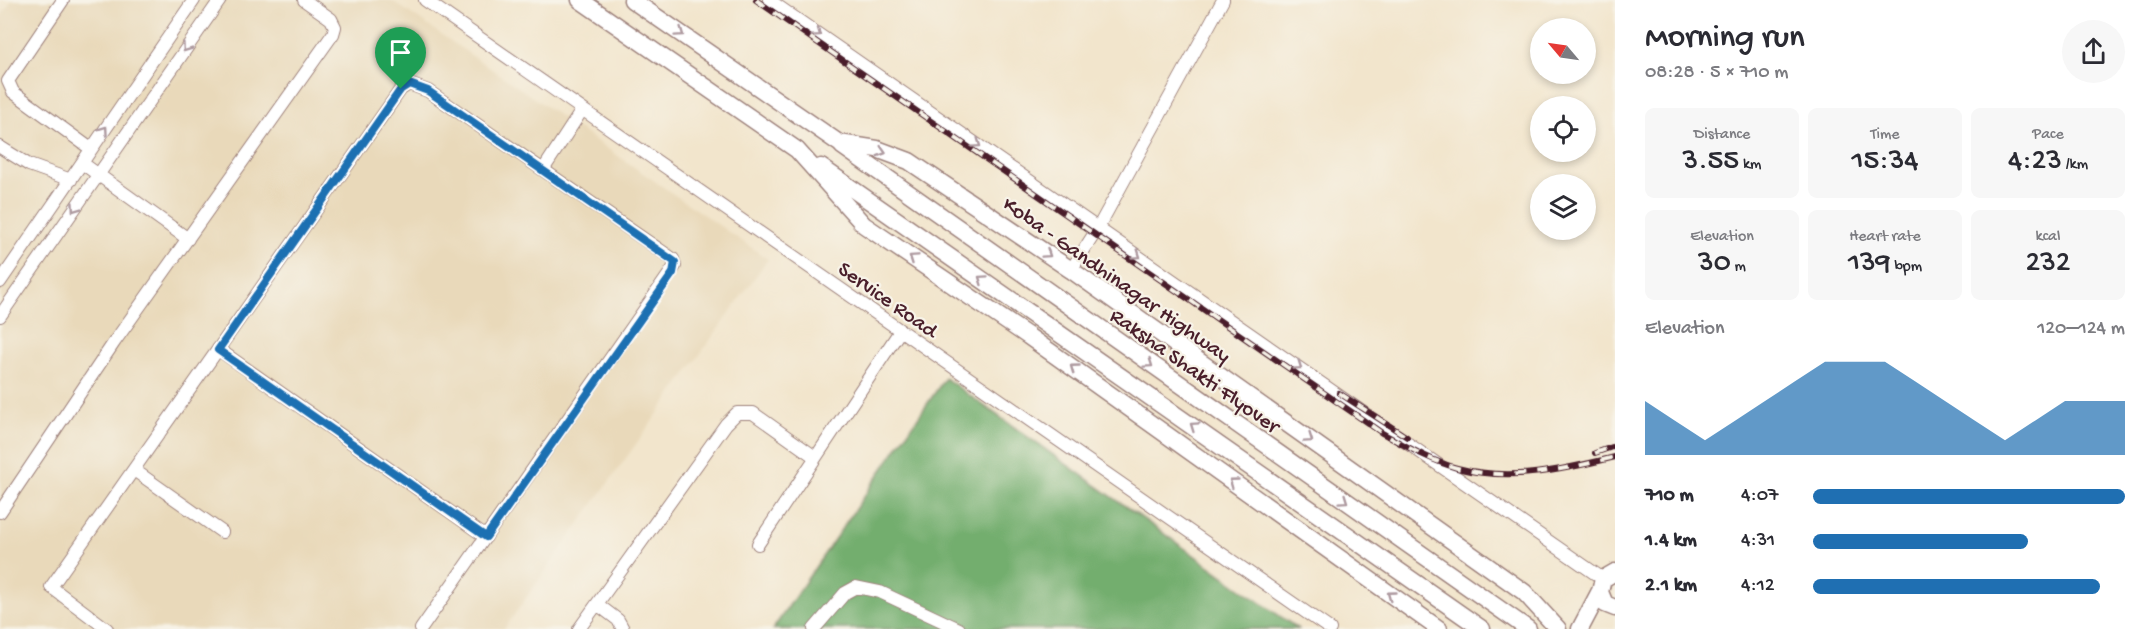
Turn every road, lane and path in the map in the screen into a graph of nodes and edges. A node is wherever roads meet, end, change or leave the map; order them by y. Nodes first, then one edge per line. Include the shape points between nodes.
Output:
1 (63, 0) edge
2 (194, 0) edge
3 (220, 0) edge
4 (304, 0) edge
5 (425, 0) edge
6 (580, 0) edge
7 (632, 0) edge
8 (769, 0) edge
9 (1223, 0) edge
10 (582, 110) junction
11 (839, 143) junction
12 (0, 147) edge
13 (91, 150) junction
14 (797, 150) junction
15 (82, 163) junction
16 (543, 170) junction
17 (98, 175) junction
18 (71, 180) junction
19 (1098, 228) junction
20 (188, 239) junction
21 (1071, 270) junction
22 (0, 282) edge
23 (0, 316) edge
24 (900, 331) junction
25 (218, 350) junction
26 (815, 457) junction
27 (134, 470) junction
28 (0, 513) edge
29 (222, 532) dead end
30 (486, 537) junction
31 (758, 544) dead end
32 (1608, 576) edge
33 (597, 604) junction
34 (1615, 608) edge
35 (107, 629) edge
36 (421, 629) edge
37 (579, 629) edge
38 (623, 629) edge
39 (814, 629) edge
40 (959, 629) edge
41 (1330, 629) edge
42 (1439, 629) edge
43 (1482, 629) edge
44 (1528, 629) edge
45 (1558, 629) edge
46 (1580, 629) edge

1 - 13 street via 8,81 13,92
13 -> 2 street
3 -> 17 street
4 - 20 street via 331,19 333,34
5 - 10 street, Service Road
6 - 14 main road
7 -> 11 main road, Koba - Gandhinagar Highway
8 -> 19 street
9 - 19 street
10 - 16 street
10 - 24 street, Service Road
11 -> 21 main road, Koba - Gandhinagar Highway via 878,149 909,161
11 -> 44 main road, Raksha Shakti Flyover
12 - 18 street via 29,165
13 - 15 street
42 -> 14 main road via 1028,336 864,225
43 -> 14 main road
15 - 17 street
15 - 18 street
16 - 25 street via 428,91 409,84 394,99
16 - 30 street via 673,259 675,266
17 - 20 street
17 -> 23 street
18 - 22 street
19 - 21 street
19 -> 32 street via 1563,554
20 - 28 street
21 -> 45 main road, Koba - Gandhinagar Highway via 1524,592
24 - 26 street
24 - 41 street, Service Road
25 - 27 street
25 - 30 street
26 - 31 street
26 - 33 street via 753,413 737,413
27 - 29 street
27 - 35 street via 51,587
30 - 36 street
32 - 34 main road via 1605,603
32 - 46 main road
33 - 37 street
33 - 38 street via 618,620
39 - 40 street via 845,593 856,587 880,592

